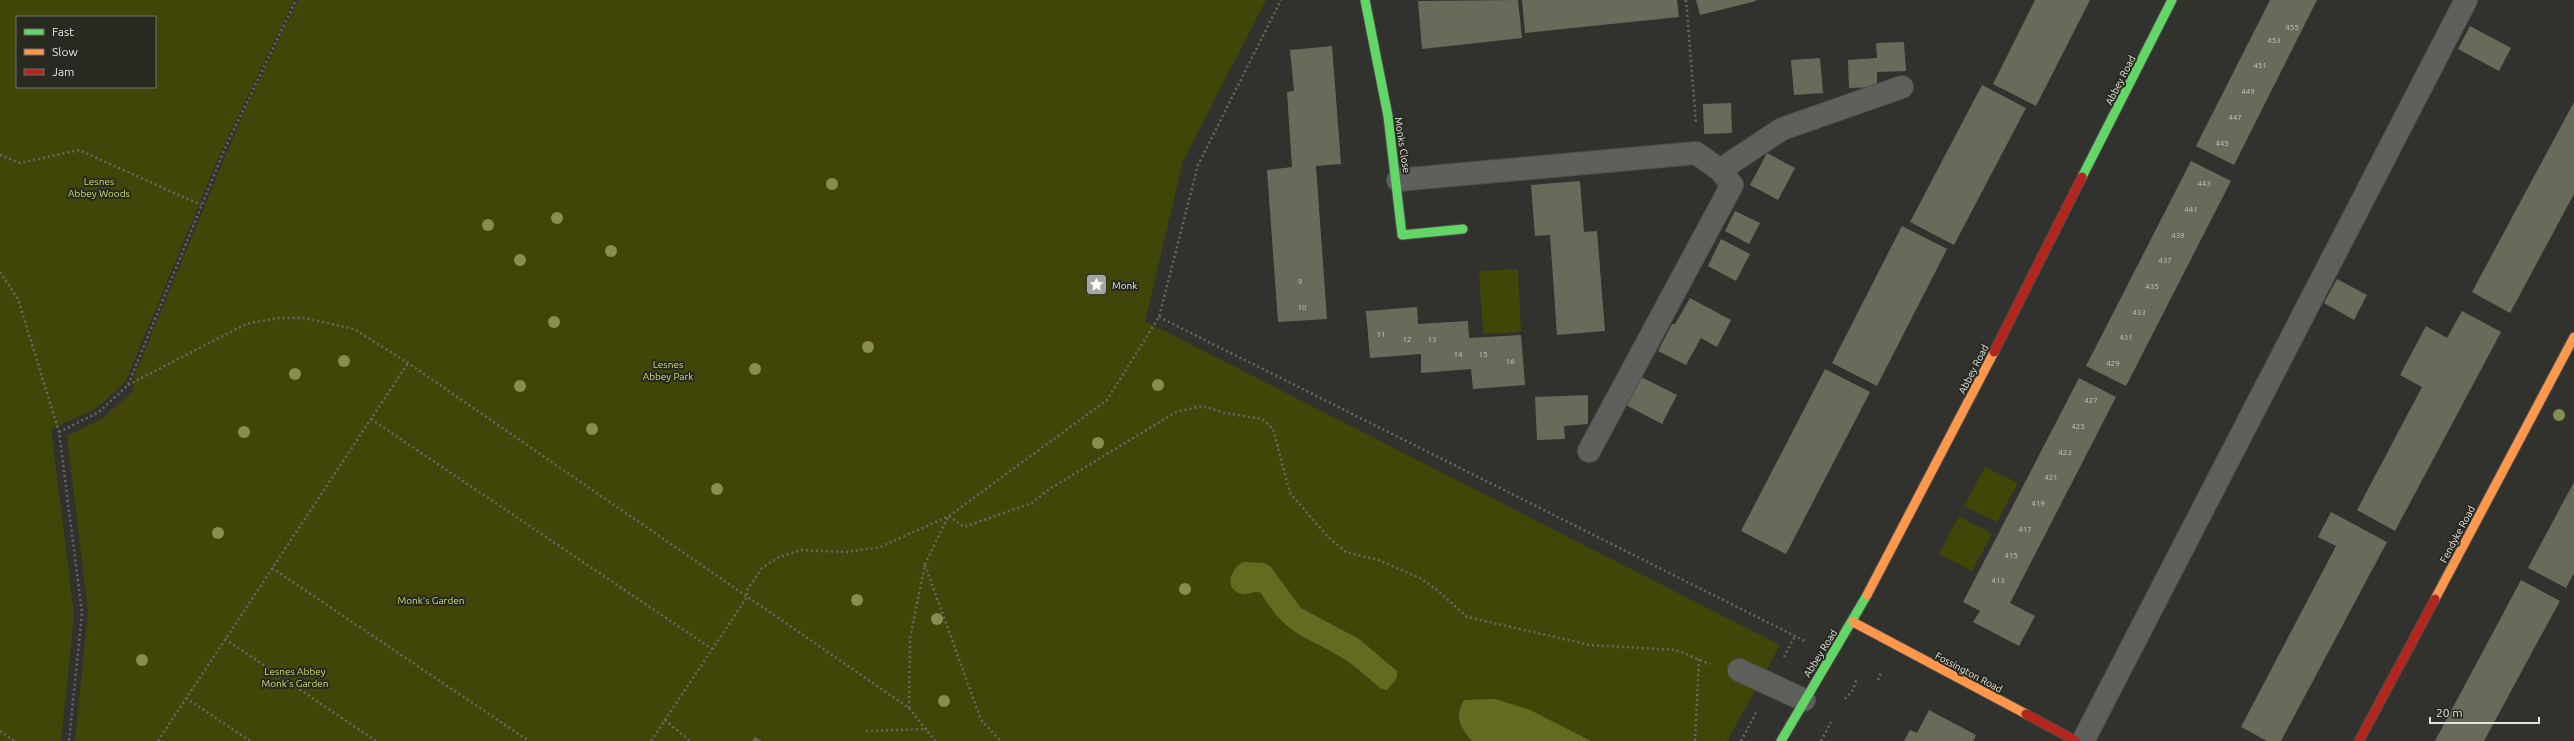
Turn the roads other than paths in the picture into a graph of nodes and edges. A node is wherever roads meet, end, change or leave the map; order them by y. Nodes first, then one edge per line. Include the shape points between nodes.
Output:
1 (1365, 0) edge
2 (2172, 0) edge
3 (2466, 0) edge
4 (1902, 87) dead end
5 (1720, 170) junction
6 (1398, 180) junction
7 (1463, 229) dead end
8 (2574, 337) edge
9 (1589, 451) dead end
10 (1852, 622) junction
11 (1744, 674) road end
12 (1804, 700) junction
13 (1781, 741) edge
14 (2076, 741) edge
15 (2083, 741) edge
16 (2359, 741) edge

1 - 6 street, Monks Close via 1379,56
2 - 10 street, Abbey Road via 1966,407
3 - 15 lane
4 - 5 lane via 1782,129
5 - 6 lane via 1696,153
5 - 9 lane via 1732,185
6 - 7 street, Monks Close via 1402,235
8 - 16 street, Fendyke Road
10 - 12 street, Abbey Road
10 - 14 street, Fossington Road
11 - 12 lane
12 - 13 street, Abbey Road

